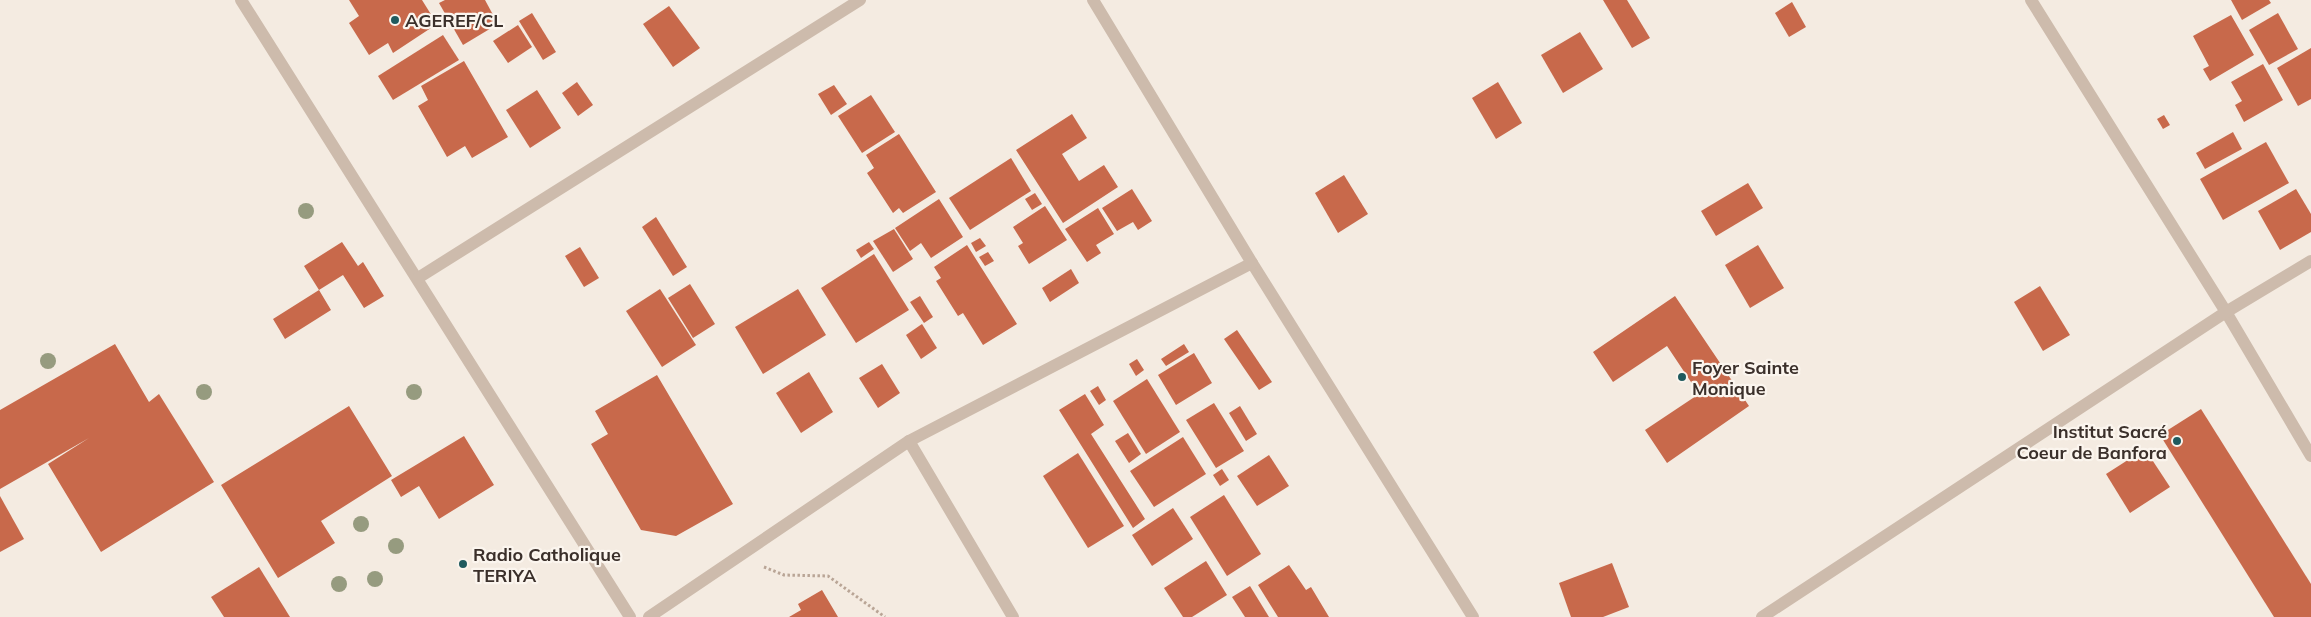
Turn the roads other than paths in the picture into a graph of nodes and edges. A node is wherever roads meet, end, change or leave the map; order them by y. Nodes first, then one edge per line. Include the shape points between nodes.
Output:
1 (241, 0) edge
2 (860, 0) edge
3 (1093, 0) edge
4 (2031, 0) edge
5 (2311, 261) edge
6 (1252, 262) junction
7 (418, 278) junction
8 (2226, 312) junction
9 (909, 441) junction
10 (2311, 456) edge
11 (630, 617) edge
12 (649, 617) edge
13 (1013, 617) edge
14 (1473, 617) edge
15 (1762, 617) edge

1 - 7 street
2 - 7 street
3 - 6 street
4 - 8 street
5 - 8 street
6 - 9 street
6 - 14 street
7 - 11 street
8 - 10 street
8 - 15 street
9 - 12 street
9 - 13 street

